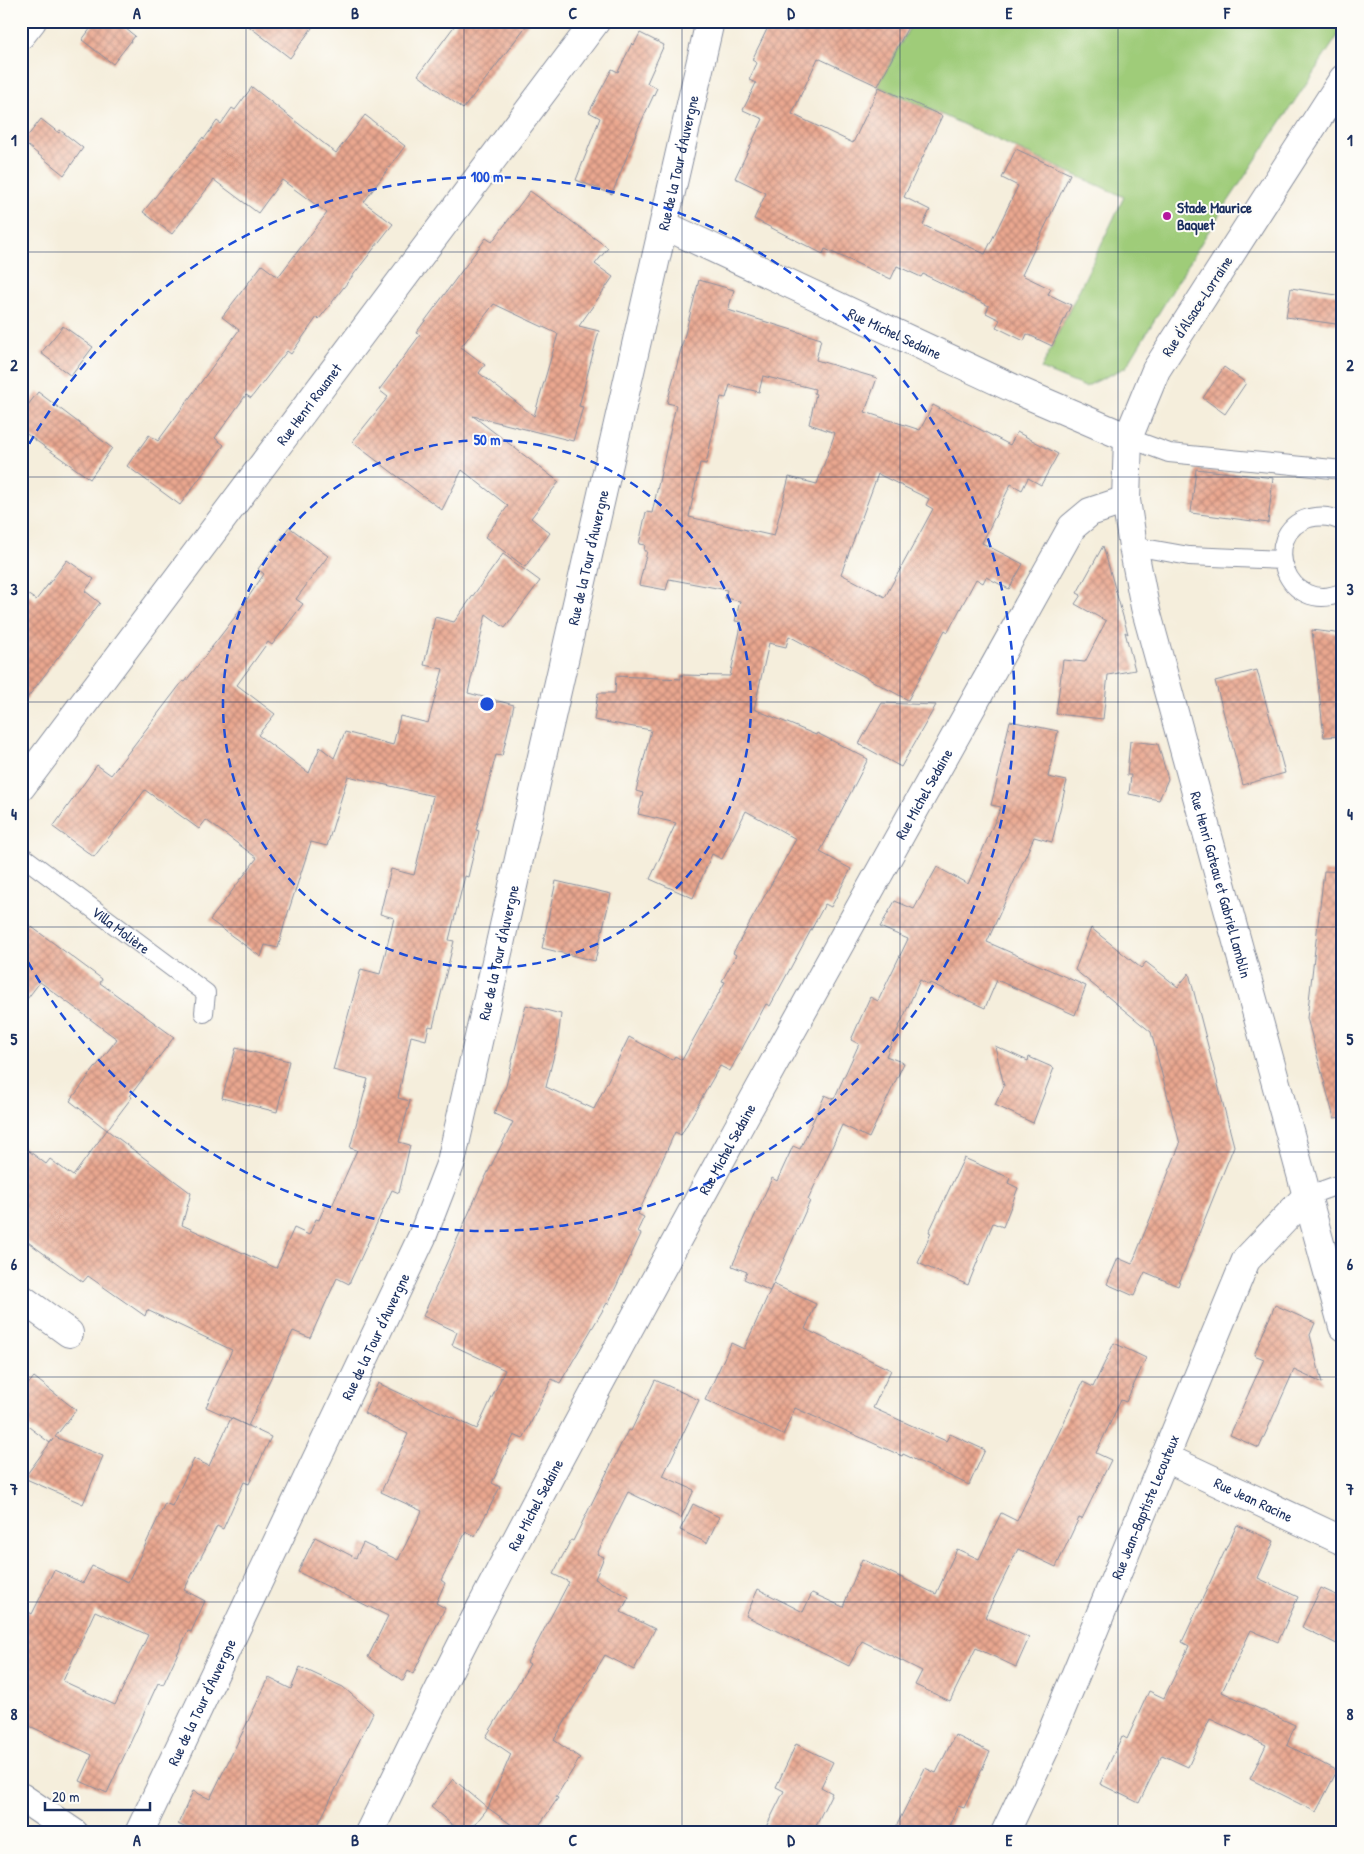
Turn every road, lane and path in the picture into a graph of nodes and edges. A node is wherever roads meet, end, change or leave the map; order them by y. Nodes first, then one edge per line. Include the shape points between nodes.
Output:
1 (32, 21) edge
2 (596, 21) edge
3 (710, 21) edge
4 (21, 35) edge
5 (1343, 79) edge
6 (664, 225) junction
7 (1128, 438) junction
8 (1343, 470) edge
9 (1126, 500) junction
10 (1343, 522) edge
11 (1132, 546) junction
12 (1282, 560) junction
13 (1343, 592) edge
14 (21, 787) edge
15 (21, 855) edge
16 (204, 1013) dead end
17 (1343, 1183) edge
18 (1307, 1196) junction
19 (21, 1298) edge
20 (1343, 1327) edge
21 (69, 1333) dead end
22 (1164, 1457) junction
23 (1343, 1541) edge
24 (24, 1805) edge
25 (72, 1832) edge
26 (139, 1833) edge
27 (369, 1833) edge
28 (1005, 1833) edge

1 - 4 street
2 - 14 street, Rue Henri Rouanet
3 - 6 street, Rue de la Tour d'Auvergne
5 - 7 street, Rue d'Alsace-Lorraine via 1156,370
6 - 7 street, Rue Michel Sedaine
6 - 26 street, Rue de la Tour d'Auvergne via 451,1162 422,1237
7 - 8 lane via 1169,452
7 - 9 street, Rue Henri Gateau et Gabriel Lamblin
9 - 11 street, Rue Henri Gateau et Gabriel Lamblin
9 - 27 street, Rue Michel Sedaine via 1090,512 1072,527 579,1420
10 - 12 lane via 1334,517 1319,516 1304,520 1291,530 1283,544
11 - 12 lane via 1189,556
11 - 18 street, Rue Henri Gateau et Gabriel Lamblin via 1145,607
12 - 13 lane via 1287,576 1296,588 1311,596 1326,598
15 - 16 lane, Villa Molière via 206,992
17 - 18 lane
18 - 20 street, Rue Henri Gateau et Gabriel Lamblin
18 - 22 street, Rue Jean-Baptiste Lecouteux via 1246,1260
19 - 21 street
22 - 23 street, Rue Jean Racine
22 - 28 street, Rue Jean-Baptiste Lecouteux via 1047,1744
24 - 25 street

